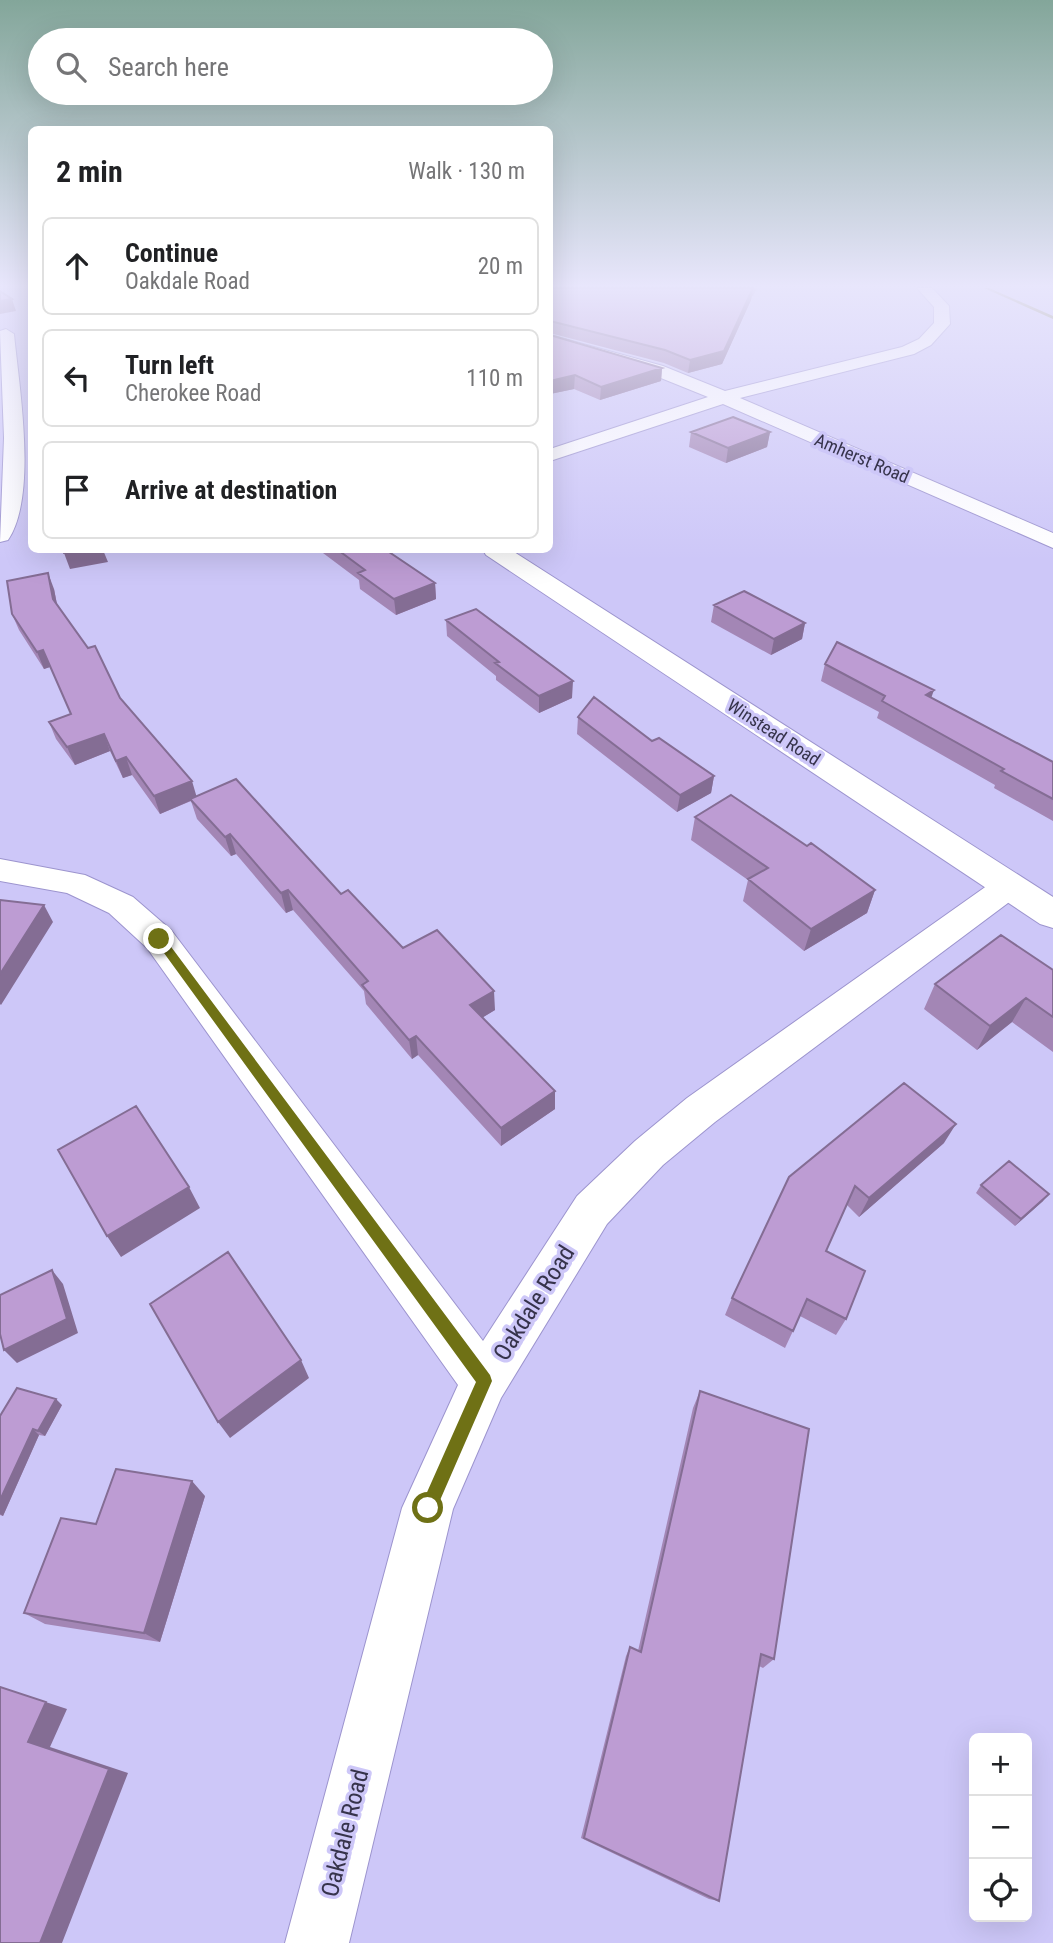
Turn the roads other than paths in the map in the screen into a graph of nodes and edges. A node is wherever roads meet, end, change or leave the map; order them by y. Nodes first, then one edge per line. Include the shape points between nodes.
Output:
1 (10, 379) edge
2 (677, 379) edge
3 (793, 379) edge
4 (722, 398) junction
5 (553, 454) edge
6 (0, 535) edge
7 (1053, 541) edge
8 (500, 553) edge
9 (0, 870) edge
10 (1009, 886) junction
11 (1053, 915) edge
12 (484, 1381) junction
13 (317, 1943) edge

1 - 6 street via 12,500
2 - 4 street, Amherst Road
3 - 4 street
4 - 5 street
4 - 7 street, Amherst Road
8 - 10 street, Winstead Road
9 - 12 street via 74,883 121,905 159,939
10 - 11 street, Winstead Road
10 - 12 street, Oakdale Road via 649,1153 592,1210
12 - 13 street, Oakdale Road via 428,1508

